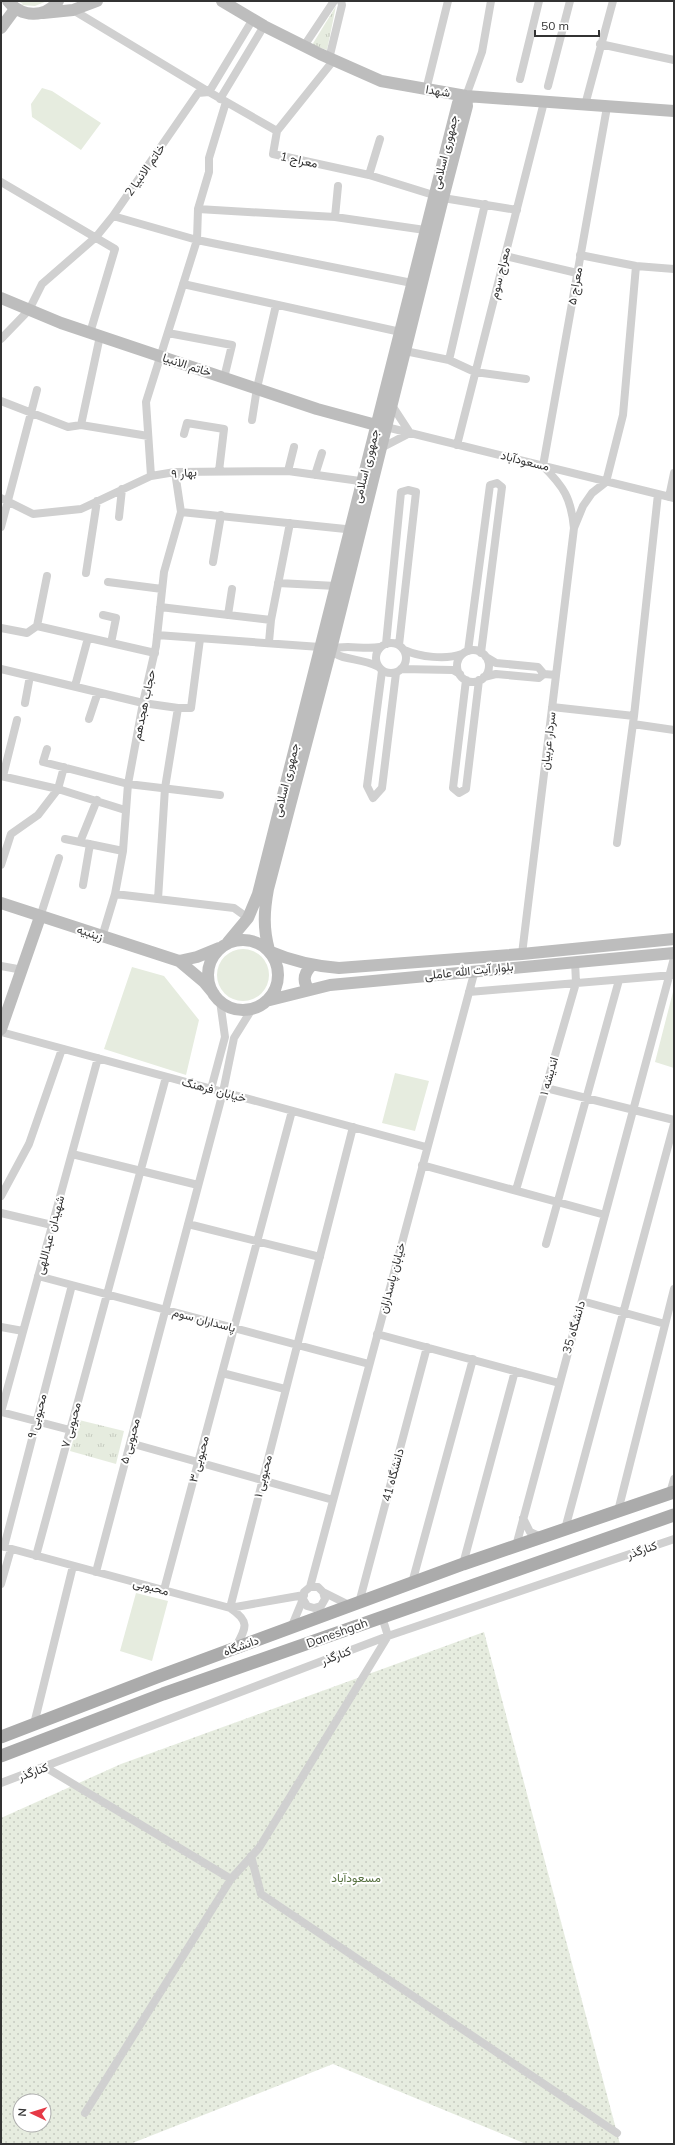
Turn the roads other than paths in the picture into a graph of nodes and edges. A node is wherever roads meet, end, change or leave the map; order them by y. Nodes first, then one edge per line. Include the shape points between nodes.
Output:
1 (58, 1) edge
2 (97, 1) edge
3 (222, 1) edge
4 (334, 1) edge
5 (341, 1) edge
6 (448, 1) edge
7 (492, 1) edge
8 (539, 1) edge
9 (570, 1) edge
10 (613, 1) edge
11 (11, 5) edge
12 (73, 10) junction
13 (40, 13) junction
14 (253, 18) junction
15 (264, 26) junction
16 (1, 28) edge
17 (600, 44) junction
18 (304, 46) junction
19 (331, 60) junction
20 (674, 60) edge
21 (520, 79) dead end
22 (548, 86) dead end
23 (426, 90) junction
24 (209, 92) junction
25 (466, 96) junction
26 (223, 101) junction
27 (544, 102) junction
28 (585, 105) junction
29 (607, 106) junction
30 (674, 111) edge
31 (277, 131) junction
32 (380, 139) dead end
33 (369, 175) junction
34 (1, 182) edge
35 (338, 186) dead end
36 (438, 197) junction
37 (485, 204) junction
38 (198, 209) junction
39 (517, 210) junction
40 (113, 216) junction
41 (336, 217) junction
42 (425, 230) junction
43 (96, 237) junction
44 (197, 240) junction
45 (580, 255) junction
46 (505, 256) junction
47 (636, 266) junction
48 (674, 269) edge
49 (577, 273) junction
50 (183, 284) junction
51 (417, 284) junction
52 (1, 298) edge
53 (276, 305) junction
54 (29, 310) junction
55 (168, 333) junction
56 (404, 333) junction
57 (95, 334) junction
58 (1, 339) edge
59 (405, 351) junction
60 (160, 356) junction
61 (449, 360) junction
62 (475, 372) junction
63 (224, 378) junction
64 (526, 379) dead end
65 (257, 388) junction
66 (37, 390) dead end
67 (1, 401) edge
68 (391, 404) junction
69 (30, 414) junction
70 (252, 420) dead end
71 (81, 425) junction
72 (381, 426) junction
73 (410, 433) junction
74 (184, 434) dead end
75 (148, 436) junction
76 (457, 444) junction
77 (294, 447) dead end
78 (380, 448) junction
79 (322, 453) dead end
80 (543, 466) junction
81 (219, 471) junction
82 (288, 471) junction
83 (175, 472) junction
84 (674, 473) edge
85 (315, 475) junction
86 (150, 476) junction
87 (367, 482) junction
88 (606, 482) junction
89 (122, 489) junction
90 (658, 494) junction
91 (4, 498) edge
92 (672, 498) edge
93 (97, 500) junction
94 (181, 512) junction
95 (221, 516) junction
96 (119, 517) dead end
97 (290, 523) junction
98 (1, 524) edge
99 (574, 528) junction
100 (355, 530) junction
101 (213, 562) dead end
102 (86, 573) dead end
103 (47, 576) dead end
104 (108, 582) dead end
105 (278, 583) junction
106 (336, 586) junction
107 (162, 589) junction
108 (232, 589) dead end
109 (160, 607) junction
110 (103, 615) dead end
111 (228, 615) junction
112 (271, 620) junction
113 (37, 626) junction
114 (1, 628) edge
115 (157, 635) junction
116 (88, 638) junction
117 (200, 639) junction
118 (269, 642) junction
119 (111, 643) junction
120 (383, 645) junction
121 (325, 648) junction
122 (401, 648) junction
123 (155, 652) junction
124 (465, 653) junction
125 (484, 655) junction
126 (1, 668) edge
127 (380, 669) junction
128 (398, 671) junction
129 (460, 674) junction
130 (544, 674) junction
131 (556, 675) junction
132 (30, 676) junction
133 (481, 679) junction
134 (466, 680) junction
135 (75, 686) junction
136 (98, 692) junction
137 (143, 702) junction
138 (25, 703) dead end
139 (552, 706) junction
140 (178, 708) junction
141 (89, 719) dead end
142 (17, 720) dead end
143 (633, 720) junction
144 (674, 730) edge
145 (47, 749) dead end
146 (64, 767) junction
147 (2, 776) edge
148 (128, 784) junction
149 (165, 788) junction
150 (58, 789) junction
151 (220, 795) dead end
152 (97, 800) junction
153 (125, 810) junction
154 (64, 839) dead end
155 (80, 842) junction
156 (617, 843) dead end
157 (90, 844) junction
158 (123, 851) junction
159 (59, 858) dead end
160 (1, 864) edge
161 (83, 885) dead end
162 (115, 894) junction
163 (158, 899) junction
164 (1, 903) edge
165 (40, 917) junction
166 (248, 918) junction
167 (102, 937) junction
168 (674, 939) edge
169 (224, 945) junction
170 (270, 951) junction
171 (674, 953) edge
172 (522, 954) junction
173 (674, 958) edge
174 (179, 961) junction
175 (575, 961) junction
176 (1, 966) edge
177 (312, 966) junction
178 (22, 970) junction
179 (475, 970) junction
180 (672, 975) edge
181 (619, 980) junction
182 (576, 983) junction
183 (309, 990) junction
184 (469, 992) junction
185 (217, 997) junction
186 (266, 1002) junction
187 (252, 1008) junction
188 (1, 1029) edge
189 (1, 1032) edge
190 (62, 1049) junction
191 (98, 1058) junction
192 (166, 1077) junction
193 (546, 1088) junction
194 (211, 1089) junction
195 (223, 1092) junction
196 (587, 1098) junction
197 (633, 1110) junction
198 (292, 1111) junction
199 (674, 1120) edge
200 (674, 1124) edge
201 (353, 1127) junction
202 (426, 1147) junction
203 (72, 1154) junction
204 (422, 1165) junction
205 (140, 1172) junction
206 (198, 1185) junction
207 (516, 1190) junction
208 (1, 1196) edge
209 (557, 1202) junction
210 (1, 1213) edge
211 (605, 1215) junction
212 (188, 1224) junction
213 (52, 1226) junction
214 (257, 1241) junction
215 (546, 1244) dead end
216 (320, 1257) junction
217 (38, 1276) junction
218 (72, 1285) junction
219 (674, 1289) edge
220 (107, 1294) junction
221 (582, 1300) junction
222 (165, 1310) junction
223 (623, 1312) junction
224 (665, 1324) junction
225 (1, 1327) edge
226 (234, 1328) junction
227 (23, 1331) junction
228 (377, 1334) junction
229 (297, 1344) junction
230 (427, 1347) junction
231 (473, 1359) junction
232 (369, 1364) junction
233 (515, 1371) junction
234 (222, 1373) junction
235 (558, 1382) junction
236 (285, 1389) junction
237 (1, 1412) edge
238 (35, 1420) junction
239 (70, 1430) junction
240 (130, 1443) junction
241 (198, 1462) junction
242 (674, 1479) edge
243 (262, 1480) junction
244 (672, 1492) edge
245 (333, 1500) junction
246 (618, 1511) junction
247 (674, 1515) edge
248 (523, 1518) junction
249 (565, 1529) junction
250 (541, 1537) junction
251 (674, 1539) edge
252 (516, 1546) junction
253 (5, 1547) edge
254 (36, 1556) junction
255 (463, 1564) junction
256 (73, 1566) junction
257 (96, 1572) junction
258 (412, 1583) junction
259 (1, 1584) edge
260 (310, 1587) junction
261 (164, 1590) junction
262 (323, 1592) junction
263 (303, 1597) junction
264 (355, 1604) junction
265 (230, 1608) junction
266 (382, 1616) junction
267 (291, 1628) junction
268 (388, 1636) junction
269 (235, 1648) junction
270 (157, 1677) junction
271 (163, 1694) junction
272 (34, 1724) junction
273 (1, 1737) edge
274 (1, 1756) edge
275 (45, 1767) junction
276 (1, 1783) edge
277 (251, 1856) junction
278 (231, 1879) junction
279 (85, 2113) dead end
280 (617, 2133) dead end

1 - 13 street via 49,10
2 - 12 street
3 - 14 street, شهدا
4 - 18 street
5 - 19 street
6 - 23 street
7 - 25 street via 482,52
8 - 21 street
9 - 22 street
10 - 17 street
11 - 13 street via 32,14
11 - 16 street
12 - 13 street
12 - 24 street
14 - 15 street, شهدا
14 - 24 street
15 - 18 street, شهدا
15 - 26 street
17 - 20 street
17 - 28 street
18 - 19 street, شهدا
19 - 23 street, شهدا via 380,81
19 - 31 street, معراج 1
23 - 25 street, شهدا
24 - 26 street
24 - 40 street, خاتم الانبیا 2 via 198,93
25 - 27 street, شهدا
25 - 36 street, جمهوری اسلامی via 458,103
26 - 31 street
26 - 38 street via 209,158 209,172
27 - 28 street, شهدا
27 - 39 street, معراج سوم
28 - 29 street, شهدا
29 - 30 street, شهدا
29 - 45 street, معراج ۵
31 - 33 street, معراج 1 via 273,154
32 - 33 street
33 - 36 street, معراج 1
34 - 43 street
35 - 41 street
36 - 37 street, معراج 1
36 - 42 street, جمهوری اسلامی
36 - 51 street, جمهوری اسلامی
37 - 39 street, معراج 1
37 - 61 street
38 - 41 street
38 - 44 street
39 - 46 street, معراج سوم
40 - 43 street, خاتم الانبیا 2
40 - 44 street
41 - 42 street
42 - 51 street, جمهوری اسلامی
43 - 54 street, خاتم الانبیا 2 via 42,284
43 - 57 street via 116,249
44 - 50 street
44 - 51 street
45 - 47 street
45 - 49 street, معراج ۵
46 - 49 street
46 - 62 street, معراج سوم
47 - 48 street
47 - 88 street via 623,415
49 - 80 street, معراج ۵
50 - 53 street
50 - 55 street
51 - 56 street, جمهوری اسلامی
52 - 54 street, خاتم الانبیا
53 - 56 street
53 - 65 street
54 - 57 street, خاتم الانبیا
54 - 58 street, خاتم الانبیا 2
55 - 60 street
55 - 63 street via 232,345
56 - 59 street, جمهوری اسلامی
56 - 72 street, جمهوری اسلامی
57 - 60 street, خاتم الانبیا
57 - 71 street
59 - 61 street
59 - 68 street, جمهوری اسلامی
60 - 63 street, خاتم الانبیا
60 - 75 street via 146,402
61 - 62 street
62 - 64 street
62 - 76 street, معراج سوم
63 - 65 street, خاتم الانبیا
65 - 70 street
65 - 72 street, خاتم الانبیا via 317,409
66 - 69 street
67 - 69 street
68 - 72 street, جمهوری اسلامی
68 - 73 street
69 - 71 street via 68,427
69 - 91 street
71 - 75 street
72 - 73 street, مسعودآباد
72 - 78 street, جمهوری اسلامی
72 - 87 street, جمهوری اسلامی
73 - 76 street, مسعودآباد
73 - 78 street
74 - 81 street via 187,423 224,429
75 - 86 street
76 - 80 street, مسعودآباد
77 - 82 street
78 - 87 street, جمهوری اسلامی
79 - 85 street
80 - 88 street, مسعودآباد
80 - 99 street via 559,483 572,507
81 - 82 street, بهار ۹
81 - 83 street, بهار ۹
82 - 85 street, بهار ۹
83 - 86 street, بهار ۹
83 - 94 street, حجاب هجدهم
84 - 92 street
85 - 87 street, بهار ۹
86 - 89 street, بهار ۹
87 - 100 street, جمهوری اسلامی
88 - 90 street, مسعودآباد
88 - 99 street via 592,492
89 - 93 street, بهار ۹
89 - 96 street
90 - 92 street, مسعودآباد
90 - 143 street
91 - 93 street, بهار ۹ via 33,514 81,509
91 - 98 street
93 - 102 street
94 - 95 street
94 - 107 street, حجاب هجدهم via 164,572
95 - 97 street
95 - 101 street
97 - 100 street
97 - 105 street
99 - 131 street, سردار عربیان
100 - 106 street, جمهوری اسلامی
100 - 121 street, جمهوری اسلامی
103 - 113 street
104 - 107 street
105 - 106 street
105 - 112 street
106 - 121 street, جمهوری اسلامی
107 - 109 street, حجاب هجدهم
108 - 111 street
109 - 111 street
109 - 115 street, حجاب هجدهم
110 - 119 street via 116,618
111 - 112 street
112 - 118 street
113 - 114 street via 27,633
113 - 116 street
115 - 117 street
115 - 123 street, حجاب هجدهم
116 - 119 street
116 - 135 street
117 - 118 street
117 - 140 street via 191,708
118 - 121 street
119 - 123 street
120 - 121 street via 366,649 342,646
120 - 122 street
120 - 122 street via 402,492 408,490 416,492
120 - 127 street via 375,656
121 - 127 street via 341,657 364,660
121 - 166 street, جمهوری اسلامی via 258,894
121 - 170 street, جمهوری اسلامی via 268,889 263,917
122 - 124 street via 411,653 453,657
122 - 128 street via 406,660
123 - 137 street, حجاب هجدهم
124 - 125 street
124 - 125 street via 490,485 497,483 502,488
124 - 129 street via 458,664
125 - 130 street via 496,663 538,667
125 - 133 street via 488,668
126 - 132 street
127 - 128 street
127 - 128 street via 367,786 372,798 382,788
128 - 129 street via 409,668 453,670
129 - 134 street
130 - 131 street
130 - 133 street via 539,678 496,674
131 - 139 street, سردار عربیان
132 - 135 street
132 - 138 street
133 - 134 street
133 - 134 street via 466,789 459,793 453,788
135 - 136 street
136 - 137 street
136 - 141 street
137 - 140 street
137 - 148 street, حجاب هجدهم
139 - 143 street
139 - 172 street, سردار عربیان
140 - 149 street
142 - 147 street
143 - 144 street
143 - 156 street
145 - 146 street via 44,762
146 - 148 street
146 - 150 street
147 - 150 street
148 - 149 street
148 - 153 street, حجاب هجدهم
149 - 151 street
149 - 163 street
150 - 152 street
150 - 160 street via 38,815 10,834
152 - 153 street
152 - 155 street
153 - 158 street, حجاب هجدهم
154 - 155 street
155 - 157 street
157 - 158 street
157 - 161 street
158 - 162 street, حجاب هجدهم
159 - 165 street
162 - 163 street
162 - 167 street, حجاب هجدهم
163 - 166 street via 234,908
164 - 165 street, زینبیه
165 - 167 street, زینبیه
165 - 178 street
166 - 169 street, جمهوری اسلامی
167 - 174 street, زینبیه
168 - 172 street, بلوار آیت‌ الله عاملی
169 - 170 street via 238,940 250,940 262,944
169 - 174 street via 197,957
169 - 185 street via 213,956 209,970 210,985
170 - 177 street, بلوار آیت‌ الله عاملی
170 - 186 street via 277,964 278,974 277,985
171 - 175 street, بلوار آیت‌ الله عاملی
172 - 177 street, بلوار آیت‌ الله عاملی via 339,968
173 - 180 street, دانشگاه 35
174 - 185 street, زینبیه
175 - 179 street, بلوار آیت‌ الله عاملی
175 - 182 street, اندیشه ۱
176 - 178 street
177 - 183 street via 304,977
178 - 188 street
179 - 183 street, بلوار آیت‌ الله عاملی via 330,985
179 - 184 street, خیابان پاسداران
180 - 181 street
180 - 197 street, دانشگاه 35
181 - 182 street
181 - 196 street
182 - 184 street
182 - 193 street, اندیشه ۱
183 - 186 street, بلوار آیت‌ الله عاملی
184 - 202 street, خیابان پاسداران
185 - 187 street via 238,1009
185 - 194 street via 225,1037
186 - 187 street
187 - 195 street, محبوبی ۵ via 234,1038
189 - 190 street, خیابان فرهنگ
190 - 191 street, خیابان فرهنگ
190 - 208 street via 29,1144
191 - 192 street, خیابان فرهنگ
191 - 203 street, شهیدان عبداللهی
192 - 194 street, خیابان فرهنگ
192 - 205 street, محبوبی ۷
193 - 196 street
193 - 207 street, اندیشه ۱
194 - 195 street, خیابان فرهنگ
195 - 198 street, خیابان فرهنگ
195 - 206 street, محبوبی ۵
196 - 197 street
196 - 209 street
197 - 199 street
197 - 211 street, دانشگاه 35
198 - 201 street, خیابان فرهنگ
198 - 214 street, محبوبی ۳
200 - 223 street
201 - 202 street, خیابان فرهنگ
201 - 216 street, محبوبی ۱
202 - 204 street, خیابان پاسداران
203 - 205 street
203 - 213 street, شهیدان عبداللهی
204 - 207 street
204 - 228 street, خیابان پاسداران
205 - 206 street
205 - 220 street, محبوبی ۷
206 - 212 street, محبوبی ۵
207 - 209 street
209 - 211 street
209 - 215 street
210 - 213 street
211 - 221 street, دانشگاه 35
212 - 214 street
212 - 222 street, محبوبی ۵
213 - 217 street, شهیدان عبداللهی
214 - 216 street
214 - 226 street, محبوبی ۳
216 - 229 street, محبوبی ۱
217 - 218 street, پاسداران سوم
217 - 227 street, شهیدان عبداللهی
218 - 220 street, پاسداران سوم
218 - 238 street, محبوبی ۹
219 - 224 street
220 - 222 street, پاسداران سوم
220 - 239 street, محبوبی ۷
221 - 223 street
221 - 235 street, دانشگاه 35
222 - 226 street, پاسداران سوم
222 - 240 street, محبوبی ۵
223 - 224 street
223 - 249 street
224 - 246 street
225 - 227 street
226 - 229 street, پاسداران سوم
226 - 234 street, محبوبی ۳
227 - 237 street, شهیدان عبداللهی
228 - 230 street
228 - 232 street, خیابان پاسداران
229 - 232 street, پاسداران سوم
229 - 236 street, محبوبی ۱
230 - 231 street
230 - 264 street, دانشگاه 41
231 - 233 street
231 - 258 street
232 - 245 street, خیابان پاسداران
233 - 235 street
233 - 255 street
234 - 236 street
234 - 241 street, محبوبی ۳
235 - 248 street, دانشگاه 35
236 - 243 street, محبوبی ۱
237 - 238 street
238 - 239 street
238 - 253 street, محبوبی ۹
239 - 254 street, محبوبی ۷
240 - 241 street
240 - 257 street, محبوبی ۵
241 - 243 street
241 - 261 street, محبوبی ۳
242 - 244 street
243 - 245 street
243 - 265 street, محبوبی ۱
244 - 246 main road
245 - 260 street, خیابان پاسداران
246 - 249 main road
247 - 266 main road, Daneshgah
248 - 250 street via 530,1532
248 - 252 street, دانشگاه 35
249 - 250 main road
250 - 252 main road
251 - 268 street, کنارگذر
252 - 255 main road
253 - 254 street, محبوبی
253 - 259 street, محبوبی ۹
254 - 256 street, محبوبی
255 - 258 main road, دانشگاه
256 - 257 street, محبوبی
256 - 272 street
257 - 261 street, محبوبی
258 - 264 main road, دانشگاه
260 - 262 street via 318,1587
260 - 263 street via 304,1592
261 - 265 street, محبوبی
262 - 263 street via 325,1599 321,1606 314,1608 307,1606
262 - 264 street
263 - 265 street, محبوبی
263 - 267 street
264 - 267 main road, دانشگاه
265 - 269 street via 242,1616 245,1624 245,1631
266 - 268 street
266 - 271 main road, Daneshgah
267 - 269 main road, دانشگاه
268 - 275 street, کنارگذر
268 - 277 street via 263,1841
269 - 270 main road, دانشگاه
270 - 271 main road
270 - 272 main road, دانشگاه
271 - 274 main road, Daneshgah
272 - 273 main road, دانشگاه
275 - 276 street, کنارگذر
275 - 278 street
277 - 278 street
277 - 280 street via 261,1894
278 - 279 street

